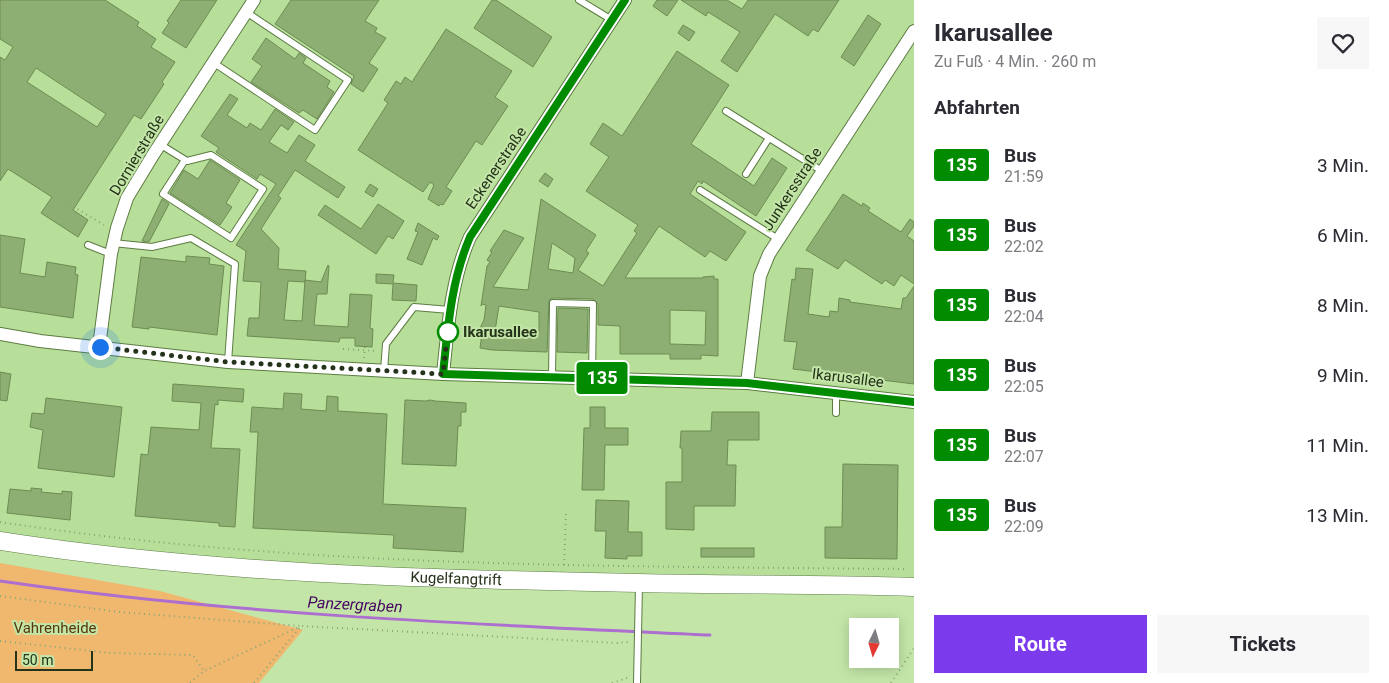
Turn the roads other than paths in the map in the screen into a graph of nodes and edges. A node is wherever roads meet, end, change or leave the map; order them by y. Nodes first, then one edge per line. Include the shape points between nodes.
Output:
1 (254, 0) edge
2 (579, 0) edge
3 (625, 0) edge
4 (246, 12) junction
5 (612, 20) junction
6 (914, 31) edge
7 (214, 63) junction
8 (726, 110) dead end
9 (769, 138) junction
10 (161, 145) junction
11 (184, 160) junction
12 (822, 171) junction
13 (746, 174) dead end
14 (700, 190) dead end
15 (778, 239) junction
16 (88, 245) dead end
17 (112, 248) junction
18 (450, 310) junction
19 (0, 334) edge
20 (100, 347) junction
21 (228, 362) junction
22 (384, 370) junction
23 (443, 374) junction
24 (552, 377) junction
25 (592, 378) junction
26 (747, 383) junction
27 (836, 393) junction
28 (914, 402) edge
29 (836, 413) dead end
30 (0, 541) edge
31 (639, 584) junction
32 (914, 587) edge
33 (637, 683) edge

1 - 4 street, Dornierstraße
2 - 5 lane
3 - 5 street, Eckenerstraße
4 - 7 street, Dornierstraße
4 - 7 lane via 348,80 315,130
5 - 18 street, Eckenerstraße via 470,237 460,259
6 - 12 street, Junkersstraße
7 - 10 street, Dornierstraße
8 - 9 lane
9 - 12 lane
9 - 13 lane
10 - 11 lane
10 - 17 street, Dornierstraße via 127,198
11 - 11 lane via 211,156 263,189 231,238 163,194
12 - 15 street, Junkersstraße
14 - 15 lane
15 - 26 street, Junkersstraße via 760,276
16 - 17 lane
17 - 20 street, Dornierstraße
17 - 21 lane via 152,247 191,238 236,264
18 - 22 lane via 414,307 386,344
18 - 23 street, Eckenerstraße
19 - 20 street, Ikarusallee
20 - 21 street, Ikarusallee
21 - 22 street, Ikarusallee
22 - 23 street, Ikarusallee
23 - 24 street, Ikarusallee
24 - 25 street, Ikarusallee
24 - 25 lane via 554,303 593,304
25 - 26 street, Ikarusallee
26 - 27 street, Ikarusallee
27 - 28 street, Ikarusallee
27 - 29 lane
30 - 31 street, Kugelfangtrift via 162,562 250,569 440,579
31 - 32 street, Kugelfangtrift
31 - 33 lane

